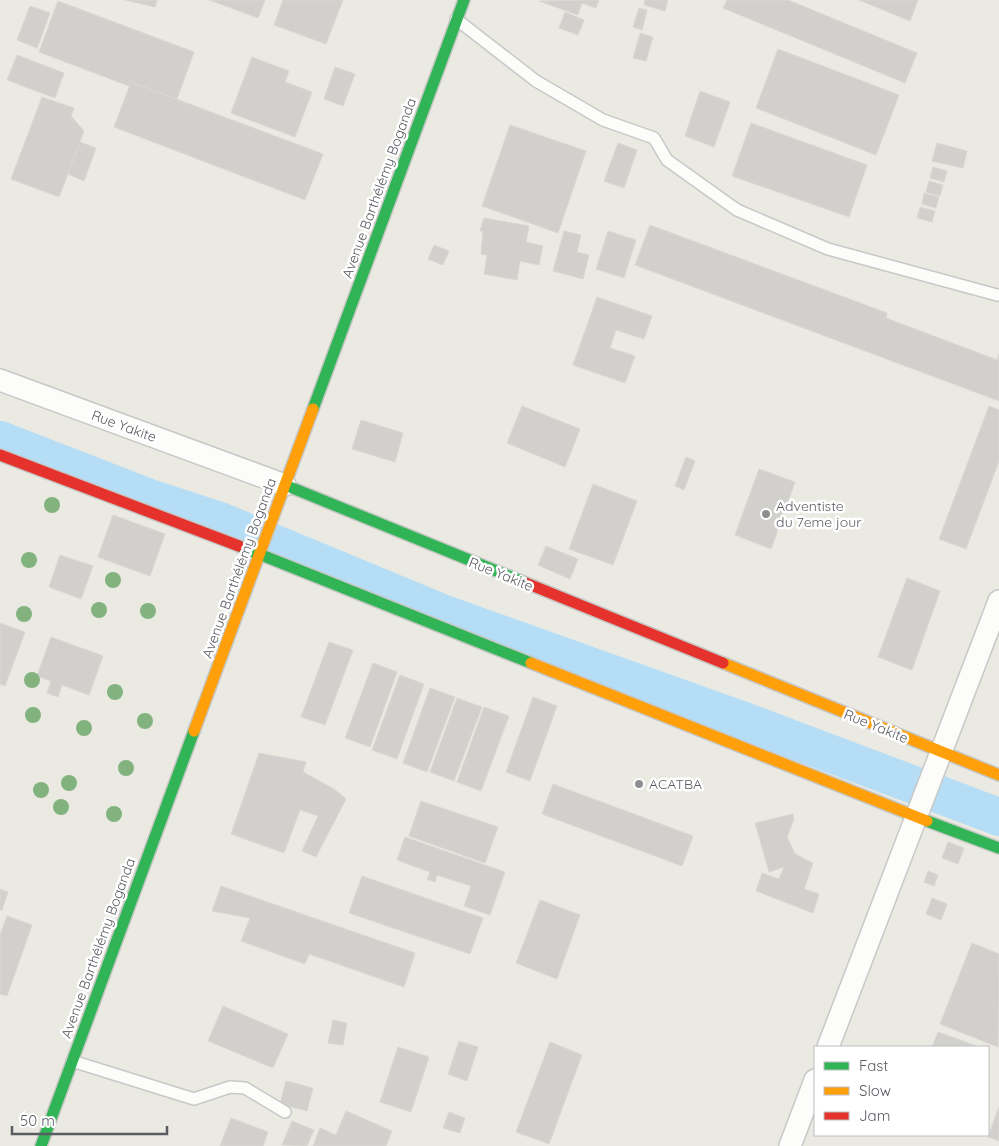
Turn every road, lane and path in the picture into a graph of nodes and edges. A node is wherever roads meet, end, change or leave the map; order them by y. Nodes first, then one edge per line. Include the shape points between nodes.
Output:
1 (464, 0) edge
2 (456, 19) junction
3 (997, 295) dead end
4 (0, 380) edge
5 (0, 455) edge
6 (286, 485) junction
7 (260, 555) junction
8 (999, 601) edge
9 (940, 752) junction
10 (999, 775) edge
11 (916, 817) junction
12 (999, 848) edge
13 (828, 1046) edge
14 (72, 1061) junction
15 (814, 1083) edge
16 (285, 1112) dead end
17 (41, 1146) edge
18 (790, 1146) edge

1 - 2 main road, Avenue Barthélémy Boganda
2 - 3 lane via 536,80 603,120 654,138 667,160 737,210 828,249
2 - 6 main road, Avenue Barthélémy Boganda
4 - 6 street, Rue Yakite
5 - 7 main road
6 - 7 main road, Avenue Barthélémy Boganda
6 - 9 main road, Rue Yakite
7 - 11 main road
7 - 14 main road, Avenue Barthélémy Boganda
8 - 9 street
9 - 10 main road, Rue Yakite
9 - 11 street
11 - 12 main road
11 - 13 street
14 - 16 lane via 194,1099 230,1087 245,1088
14 - 17 main road, Avenue Barthélémy Boganda
15 - 18 street

